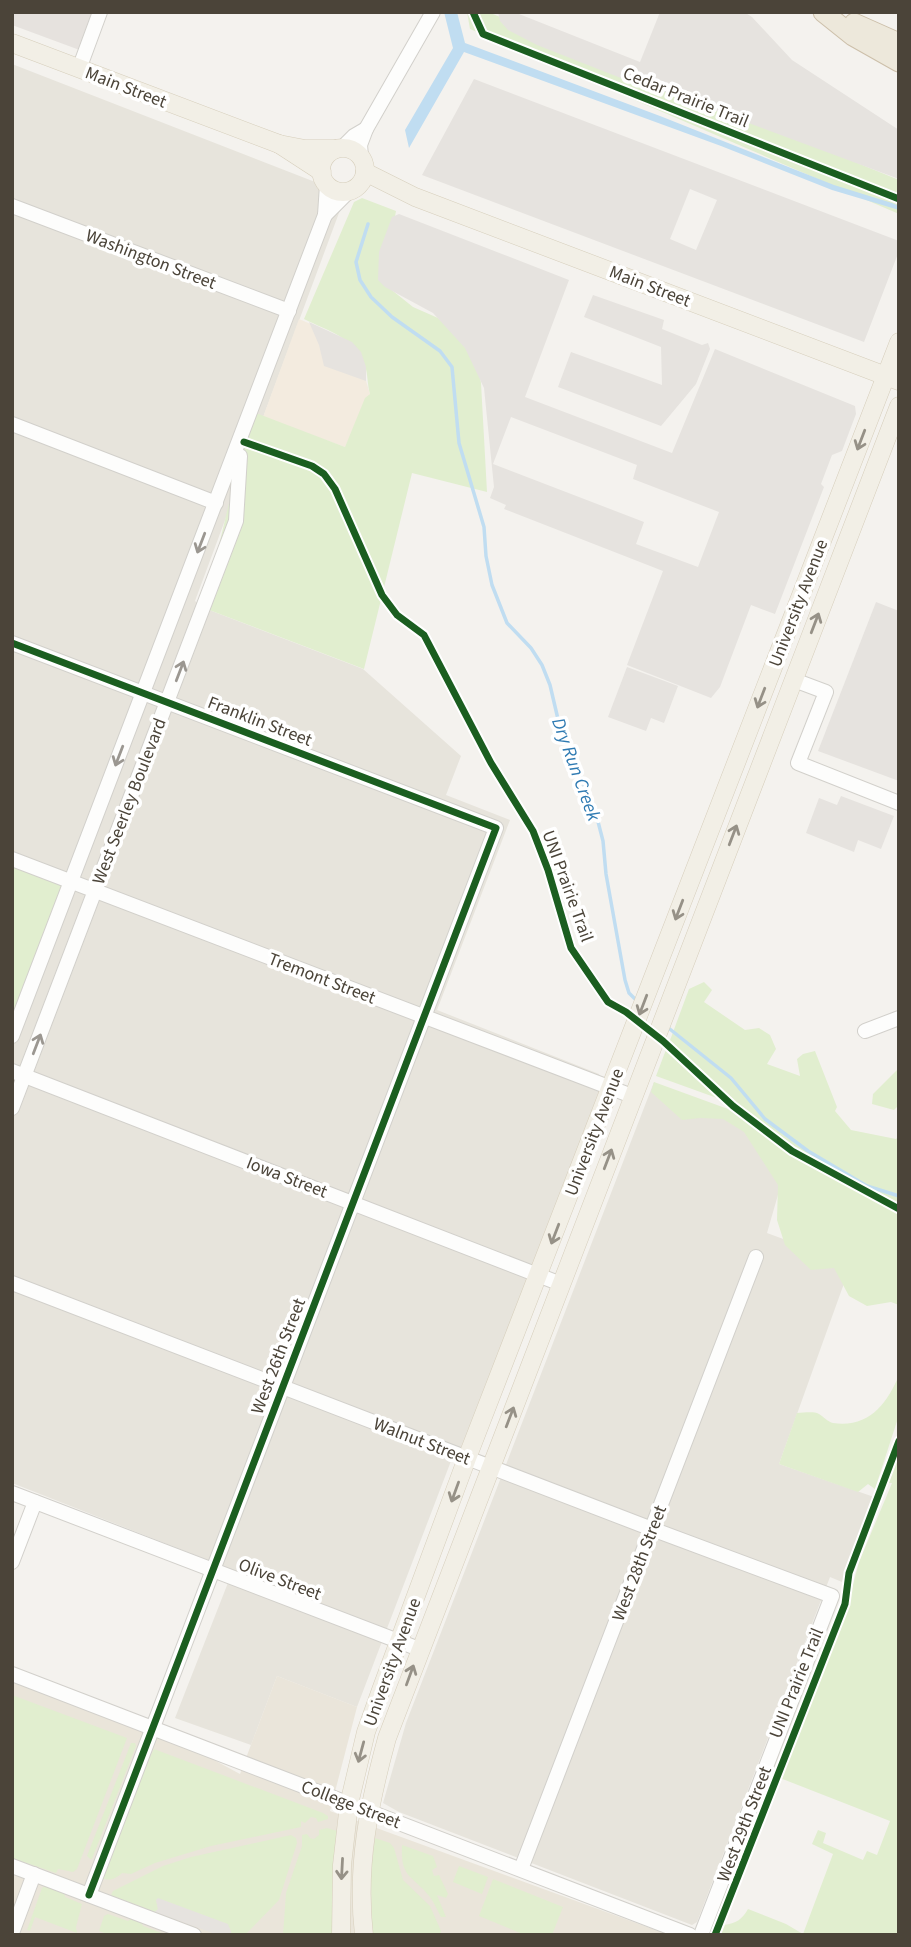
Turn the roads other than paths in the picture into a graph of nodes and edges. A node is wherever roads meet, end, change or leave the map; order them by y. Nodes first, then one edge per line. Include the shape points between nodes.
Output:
1 (100, 12) edge
2 (823, 12) edge
3 (831, 12) edge
4 (433, 13) edge
5 (12, 43) edge
6 (899, 43) edge
7 (899, 62) edge
8 (79, 69) junction
9 (366, 129) junction
10 (279, 144) junction
11 (339, 148) junction
12 (363, 164) junction
13 (324, 179) junction
14 (351, 190) junction
15 (415, 197) junction
16 (12, 206) edge
17 (325, 215) junction
18 (289, 311) junction
19 (899, 342) edge
20 (892, 378) edge
21 (899, 405) edge
22 (251, 411) junction
23 (12, 424) edge
24 (216, 503) junction
25 (12, 643) edge
26 (794, 680) junction
27 (143, 693) junction
28 (167, 702) junction
29 (899, 803) edge
30 (496, 828) joint
31 (12, 859) edge
32 (71, 881) junction
33 (95, 890) junction
34 (424, 1017) junction
35 (899, 1018) edge
36 (865, 1031) dead end
37 (12, 1036) edge
38 (18, 1073) edge
39 (610, 1088) junction
40 (632, 1096) junction
41 (12, 1108) edge
42 (353, 1203) junction
43 (756, 1257) dead end
44 (540, 1275) junction
45 (12, 1283) edge
46 (561, 1284) junction
47 (282, 1387) junction
48 (467, 1458) junction
49 (491, 1467) junction
50 (12, 1493) edge
51 (36, 1502) junction
52 (652, 1529) junction
53 (12, 1562) edge
54 (213, 1570) junction
55 (832, 1596) joint
56 (399, 1642) junction
57 (419, 1649) junction
58 (12, 1674) edge
59 (153, 1727) junction
60 (349, 1804) junction
61 (368, 1810) junction
62 (12, 1866) edge
63 (521, 1869) junction
64 (34, 1874) junction
65 (89, 1895) junction
66 (12, 1933) edge
67 (194, 1935) edge
68 (341, 1935) edge
69 (364, 1935) edge
70 (690, 1935) edge
71 (701, 1935) edge

1 - 8 street
2 - 7 highway via 853,36
3 - 6 highway
4 - 9 street
5 - 8 main road, Main Street
8 - 10 main road, Main Street
9 - 11 street
9 - 12 street via 360,145
10 - 11 main road, Main Street
10 - 13 main road, Main Street
11 - 12 main road via 349,148
11 - 13 main road via 325,159
12 - 14 main road via 364,178
12 - 15 main road, Main Street
13 - 14 main road via 333,190
13 - 17 street, West Seerley Boulevard
14 - 15 main road, Main Street
14 - 17 street, West Seerley Boulevard
15 - 20 main road, Main Street
16 - 18 street, Washington Street
17 - 18 street, West Seerley Boulevard
18 - 22 street, West Seerley Boulevard
19 - 20 main road, University Avenue
20 -> 39 main road, University Avenue
26 -> 21 main road, University Avenue
22 - 24 street, West Seerley Boulevard
28 -> 22 street, West Seerley Boulevard via 236,521 238,466
23 - 24 street
24 -> 27 street, West Seerley Boulevard
25 - 27 street, Franklin Street
26 - 29 street via 826,692 798,763
40 -> 26 main road, University Avenue
27 - 28 street, Franklin Street
27 -> 32 street, West Seerley Boulevard
28 - 30 street, Franklin Street
28 - 33 street, West Seerley Boulevard
30 - 34 street, West 26th Street
31 - 32 street, Tremont Street
32 - 33 street, Tremont Street
32 - 37 street, West Seerley Boulevard
33 - 34 street, Tremont Street
38 -> 33 street, West Seerley Boulevard
34 - 39 street, Tremont Street
34 - 42 street, West 26th Street
35 - 36 street
38 - 41 street, West Seerley Boulevard
38 - 42 street, Iowa Street
39 - 40 street, Tremont Street
39 -> 44 main road, University Avenue
46 -> 40 main road, University Avenue
42 - 44 street, Iowa Street
42 - 47 street, West 26th Street
43 - 52 street, West 28th Street
44 - 46 street, Iowa Street
44 - 48 main road, University Avenue
45 - 47 street, Walnut Street
49 -> 46 main road, University Avenue
47 - 48 street, Walnut Street
47 - 54 street, West 26th Street
48 - 49 street, Walnut Street
48 -> 56 main road, University Avenue
49 - 52 street, Walnut Street
49 - 57 main road, University Avenue
50 - 51 street, Olive Street
51 - 53 street
51 - 54 street, Olive Street
52 - 55 street, Walnut Street
52 - 63 street, West 28th Street
54 - 56 street, Olive Street
54 - 59 street, West 26th Street
55 - 71 street, West 29th Street
56 - 57 street, Olive Street
56 -> 60 main road, University Avenue via 366,1732
61 -> 57 main road, University Avenue via 387,1738
58 - 59 street, College Street
59 - 60 street, College Street
59 - 65 street, West 26th Street
60 - 61 street, College Street
60 -> 68 main road, University Avenue
61 - 63 street, College Street
61 - 69 main road, University Avenue via 362,1868
62 - 64 street
63 - 70 street, College Street
64 - 65 street
64 - 66 street
65 - 67 street

